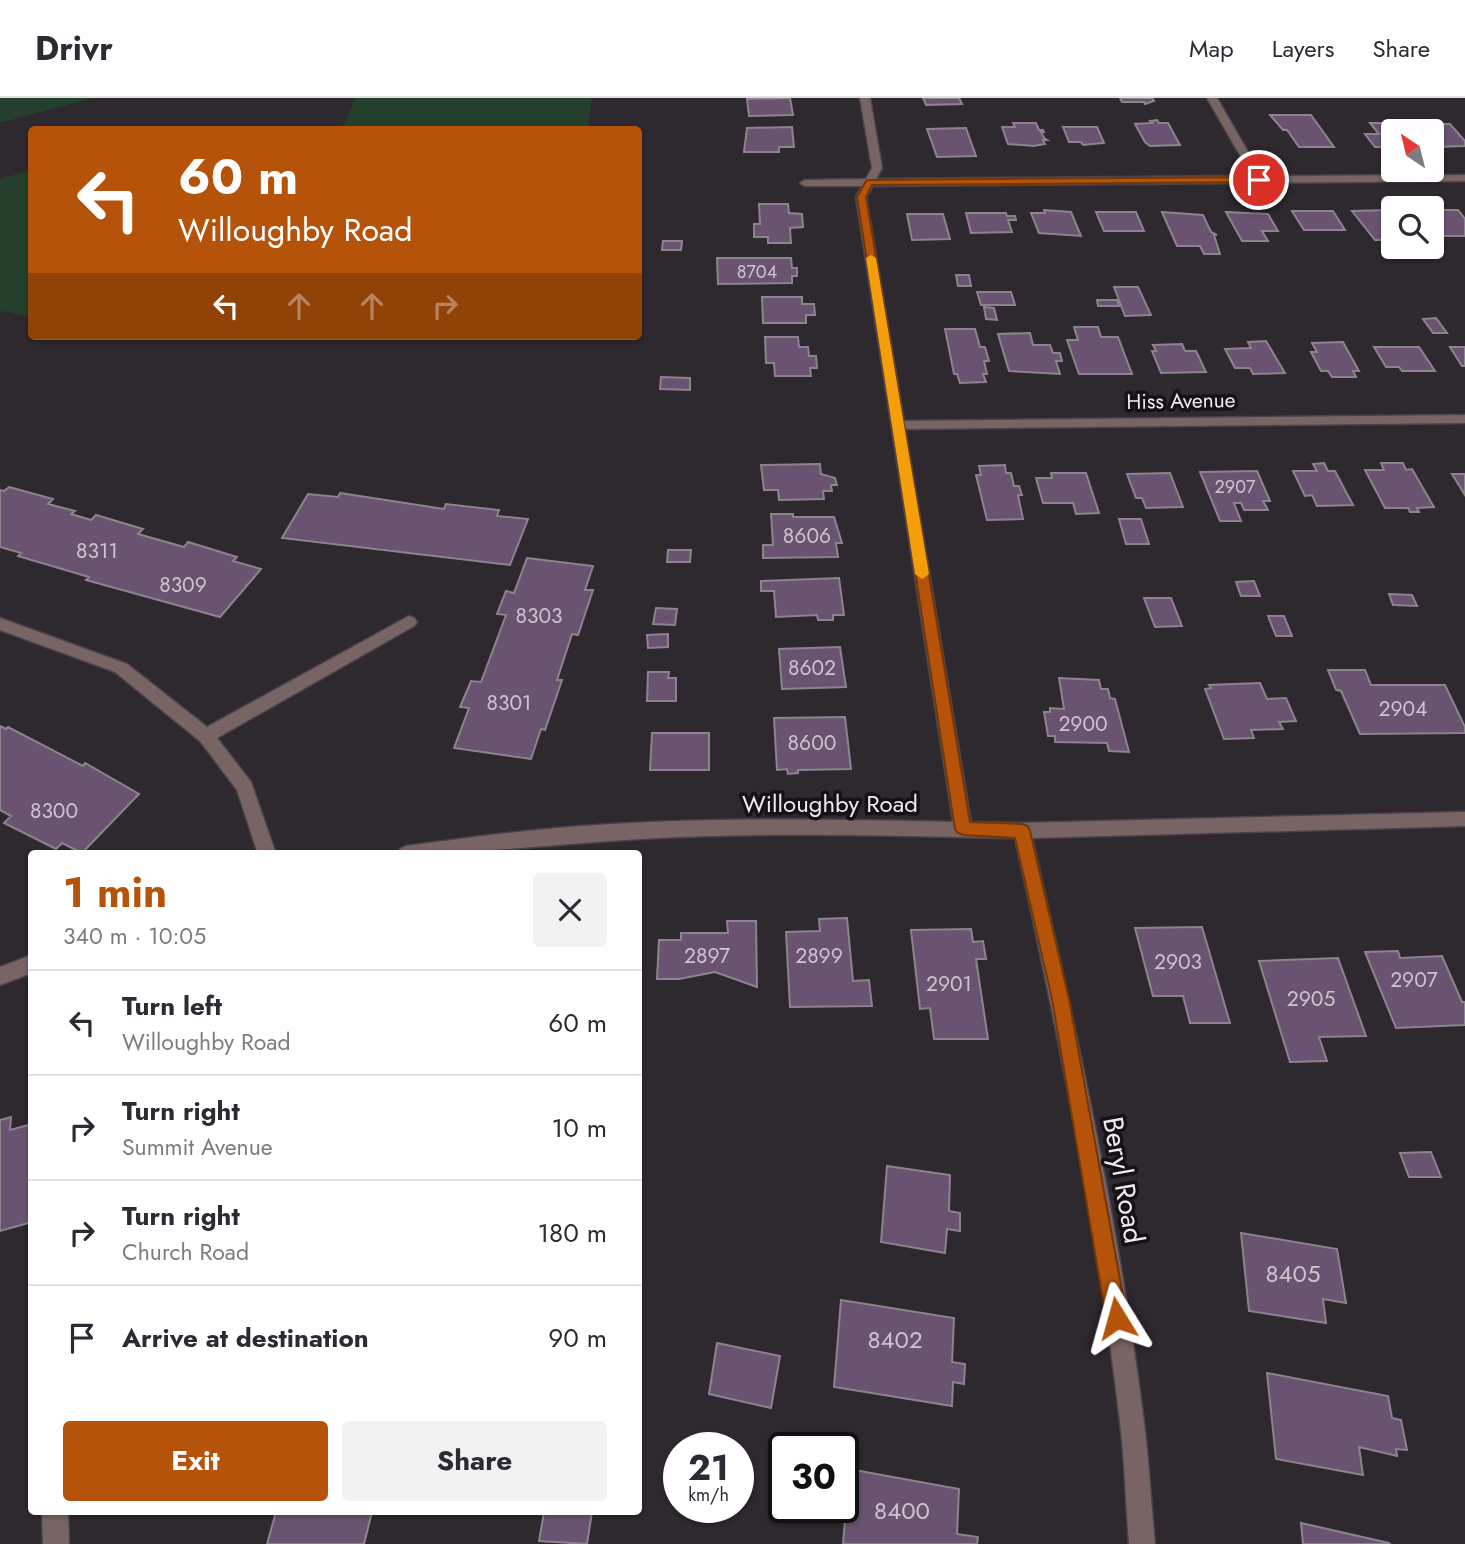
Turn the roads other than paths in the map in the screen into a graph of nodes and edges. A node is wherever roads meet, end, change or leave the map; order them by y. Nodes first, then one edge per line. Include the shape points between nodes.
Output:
1 (864, 98) edge
2 (1212, 98) edge
3 (1465, 178) edge
4 (1259, 180) junction
5 (805, 183) dead end
6 (869, 183) junction
7 (1465, 419) edge
8 (897, 425) junction
9 (409, 622) dead end
10 (0, 624) edge
11 (205, 736) junction
12 (1465, 819) edge
13 (963, 829) junction
14 (1022, 831) junction
15 (266, 850) edge
16 (437, 850) edge
17 (28, 966) edge
18 (0, 976) edge
19 (55, 1515) edge
20 (56, 1544) edge
21 (1142, 1544) edge

1 - 6 street via 877,168
2 - 4 street
3 - 4 street
4 - 6 street
5 - 6 street
6 - 8 street via 862,197
7 - 8 street, Hiss Avenue
8 - 13 street
9 - 11 street
10 - 11 street via 121,668
11 - 15 street via 245,787
12 - 14 street, Willoughby Road
13 - 14 street, Willoughby Road
13 - 16 street, Willoughby Road via 807,826 658,830 529,838
14 - 21 street, Beryl Road via 1060,999 1109,1265 1132,1424
17 - 18 street
19 - 20 street

